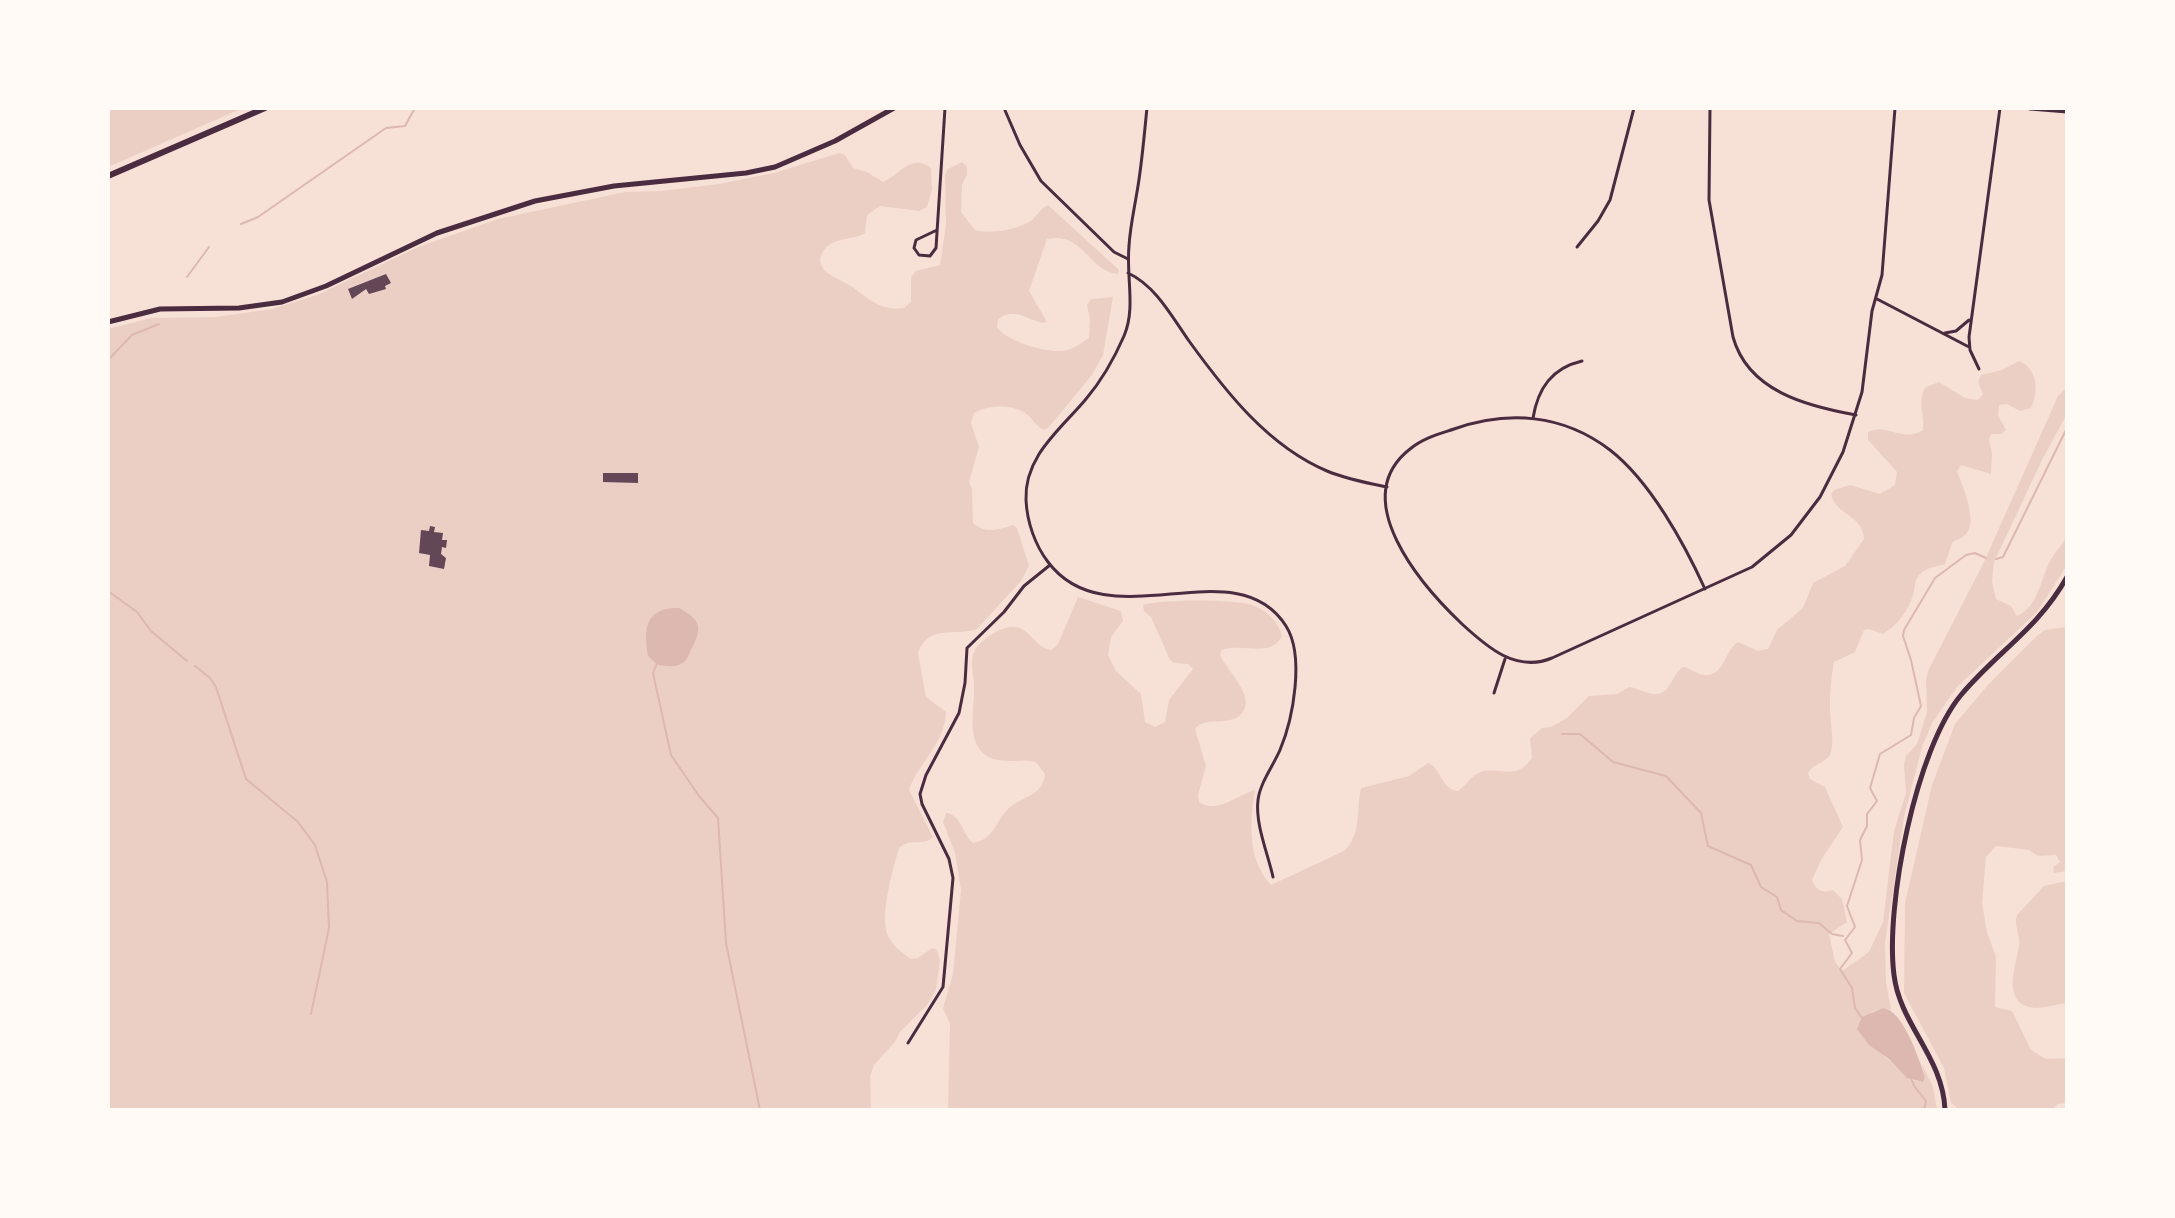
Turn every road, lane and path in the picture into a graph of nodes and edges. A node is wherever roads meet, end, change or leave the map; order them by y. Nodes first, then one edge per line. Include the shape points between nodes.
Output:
1 (265, 108) edge
2 (894, 108) edge
3 (945, 108) edge
4 (1004, 108) edge
5 (1147, 108) edge
6 (1634, 108) edge
7 (1710, 108) edge
8 (1895, 108) edge
9 (2000, 108) edge
10 (2030, 108) edge
11 (2067, 111) edge
12 (108, 176) edge
13 (937, 230) junction
14 (1577, 247) dead end
15 (1128, 259) junction
16 (1128, 273) junction
17 (1877, 299) junction
18 (1971, 317) junction
19 (108, 322) edge
20 (1942, 333) junction
21 (1969, 347) junction
22 (1582, 361) dead end
23 (1979, 369) dead end
24 (1856, 415) junction
25 (1533, 418) junction
26 (1387, 487) junction
27 (1050, 565) junction
28 (2066, 581) edge
29 (1705, 589) junction
30 (1505, 657) junction
31 (1494, 693) dead end
32 (1273, 877) dead end
33 (908, 1043) dead end
34 (1945, 1110) edge

1 - 12 highway
2 - 19 main road via 792,161 746,173 642,182 535,201 437,233 282,302 162,309
3 - 13 street
4 - 15 street via 1041,181 1114,252
5 - 15 street
6 - 14 street via 1610,200
7 - 24 street via 1709,200 1739,356 1772,389
8 - 17 street
9 - 18 street
10 - 11 main road
13 - 13 street via 933,254 919,255 915,244 920,236
15 - 16 street
16 - 26 street via 1155,295 1211,370 1273,438 1319,468
16 - 27 street via 1130,313 1120,345 1091,393 1038,454 1028,478 1030,523
17 - 20 street
17 - 24 street
18 - 20 street via 1956,331
18 - 21 street
20 - 21 street
21 - 23 street
22 - 25 street via 1550,378
24 - 29 street via 1833,474 1796,529 1757,564
25 - 26 street via 1490,418 1426,439 1402,456
25 - 29 street via 1589,436 1629,467 1655,499
26 - 30 street via 1392,526 1407,562 1458,620
27 - 32 street via 1093,595 1242,596 1264,605 1284,623 1295,663 1292,705 1258,802
27 - 33 street via 967,648 959,713 921,789 922,804 949,859 953,885 943,987
28 - 34 main road via 2037,622 1951,708 1930,747 1916,795 1898,889 1893,970 1902,1004 1939,1073
29 - 30 street via 1546,661 1523,663
30 - 31 street

